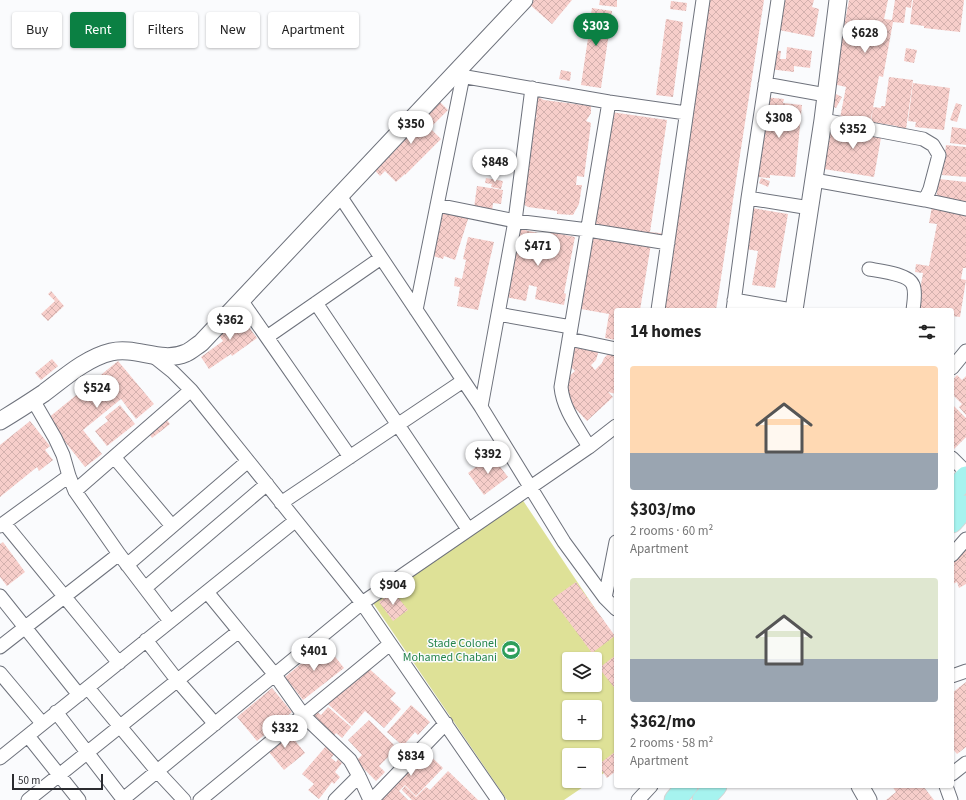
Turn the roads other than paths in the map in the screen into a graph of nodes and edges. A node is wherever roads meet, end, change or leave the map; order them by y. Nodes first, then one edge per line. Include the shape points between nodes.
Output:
1 (524, 0) edge
2 (703, 0) edge
3 (778, 0) edge
4 (838, 0) edge
5 (459, 75) junction
6 (765, 84) junction
7 (532, 88) junction
8 (826, 94) junction
9 (609, 102) junction
10 (686, 114) junction
11 (823, 120) junction
12 (814, 180) junction
13 (340, 196) junction
14 (748, 198) junction
15 (925, 200) junction
16 (437, 205) junction
17 (810, 208) junction
18 (966, 209) edge
19 (515, 221) junction
20 (588, 230) junction
21 (668, 242) junction
22 (381, 258) junction
23 (870, 269) dead end
24 (241, 300) junction
25 (316, 303) junction
26 (734, 305) edge
27 (658, 308) edge
28 (769, 308) edge
29 (793, 308) edge
30 (913, 308) edge
31 (416, 310) junction
32 (498, 314) junction
33 (570, 333) junction
34 (267, 337) junction
35 (614, 348) edge
36 (966, 351) edge
37 (153, 356) junction
38 (954, 366) edge
39 (463, 381) junction
40 (191, 390) junction
41 (33, 400) junction
42 (481, 407) junction
43 (0, 421) edge
44 (398, 425) junction
45 (614, 428) edge
46 (589, 447) junction
47 (114, 457) junction
48 (350, 457) junction
49 (954, 460) edge
50 (248, 461) junction
51 (966, 472) edge
52 (69, 476) junction
53 (966, 477) edge
54 (267, 484) junction
55 (530, 486) junction
56 (75, 491) junction
57 (954, 491) edge
58 (282, 503) junction
59 (966, 506) edge
60 (954, 520) edge
61 (295, 521) junction
62 (2, 525) edge
63 (172, 526) junction
64 (468, 530) junction
65 (966, 539) edge
66 (614, 552) edge
67 (954, 553) edge
68 (119, 554) junction
69 (127, 565) junction
70 (145, 588) junction
71 (207, 592) junction
72 (0, 596) edge
73 (64, 596) junction
74 (605, 598) junction
75 (362, 603) junction
76 (614, 607) edge
77 (170, 621) junction
78 (25, 626) junction
79 (239, 631) junction
80 (146, 640) junction
81 (390, 644) junction
82 (0, 647) edge
83 (119, 663) junction
84 (966, 671) edge
85 (0, 673) edge
86 (275, 675) junction
87 (954, 675) edge
88 (177, 680) junction
89 (83, 691) junction
90 (56, 712) junction
91 (304, 716) junction
92 (42, 723) junction
93 (446, 723) junction
94 (215, 724) junction
95 (120, 727) junction
96 (28, 736) junction
97 (87, 753) junction
98 (0, 757) edge
99 (966, 763) edge
100 (157, 771) junction
101 (954, 772) edge
102 (59, 775) junction
103 (359, 776) junction
104 (649, 788) edge
105 (685, 788) edge
106 (714, 788) edge
107 (861, 788) edge
108 (947, 788) edge
109 (28, 800) edge
110 (79, 800) edge
111 (122, 800) edge
112 (184, 800) edge
113 (200, 800) edge
114 (335, 800) edge
115 (371, 800) edge
116 (498, 800) edge
117 (638, 800) edge
118 (675, 800) edge
119 (703, 800) edge
120 (868, 800) edge
121 (951, 800) edge

1 - 5 street
2 - 10 street
3 - 6 street
4 - 8 street
5 - 7 street
5 - 13 street
5 - 16 street
6 - 8 street
6 - 14 street
7 - 9 street
7 - 19 street
8 - 11 street
9 - 10 street
9 - 20 street
10 - 21 street
11 - 12 street
11 - 15 street via 923,139 933,145 939,155
12 - 15 street
12 - 17 street
13 - 22 street
13 - 24 street
14 - 17 street
14 - 26 street
15 - 18 street
16 - 19 street
16 - 31 street
17 - 29 street
19 - 20 street
19 - 32 street
20 - 21 street
20 - 33 street
21 - 27 street
22 - 25 street
22 - 31 street
23 - 30 street via 906,277 913,284
24 - 34 street
24 - 37 street via 201,343 186,353 173,357
25 - 34 street
25 - 44 street
26 - 28 street
31 - 39 street
32 - 33 street
32 - 42 street
33 - 35 street
33 - 46 street via 561,387 562,396
34 - 48 street
36 - 38 street
37 - 40 street
37 - 41 street via 128,350 111,352 81,366
39 - 42 street
39 - 44 street
40 - 47 street
40 - 50 street
41 - 43 street
41 - 52 street via 56,438
42 - 55 street
44 - 48 street
44 - 64 street
45 - 46 street
46 - 55 street
47 - 56 street
47 - 63 street
48 - 58 street
49 - 51 street
50 - 54 street
50 - 63 street
52 - 56 street
52 - 62 street
53 - 57 main road
54 - 58 street
54 - 70 street
55 - 64 street
55 - 74 street via 564,542
56 - 68 street
58 - 61 street
59 - 60 main road
61 - 71 street
61 - 75 street
62 - 73 street
63 - 69 street
64 - 75 street
65 - 67 street
66 - 74 street
68 - 69 street
68 - 73 street
69 - 70 street
70 - 77 street
71 - 77 street
71 - 79 street
72 - 78 street
73 - 78 street
73 - 83 street
74 - 76 street
75 - 81 street
75 - 86 street
77 - 80 street
78 - 82 street
78 - 89 street
79 - 86 street
79 - 88 street
80 - 83 street
80 - 88 street
81 - 91 street
81 - 93 street
83 - 89 street
84 - 87 street
85 - 92 street
86 - 91 street
86 - 94 street
88 - 94 street
88 - 95 street
89 - 90 street
89 - 95 street
90 - 92 street
90 - 97 street
91 - 103 street via 350,760
91 - 113 street
92 - 96 street
93 - 115 street
93 - 116 street
94 - 100 street
95 - 97 street
95 - 100 street
96 - 98 street
96 - 102 street
97 - 102 street
97 - 111 street
99 - 101 street
100 - 111 street
100 - 112 street
102 - 109 street
102 - 110 street
103 - 114 street
103 - 115 street
104 - 117 street
105 - 118 main road
106 - 119 main road
107 - 120 street
108 - 121 street

